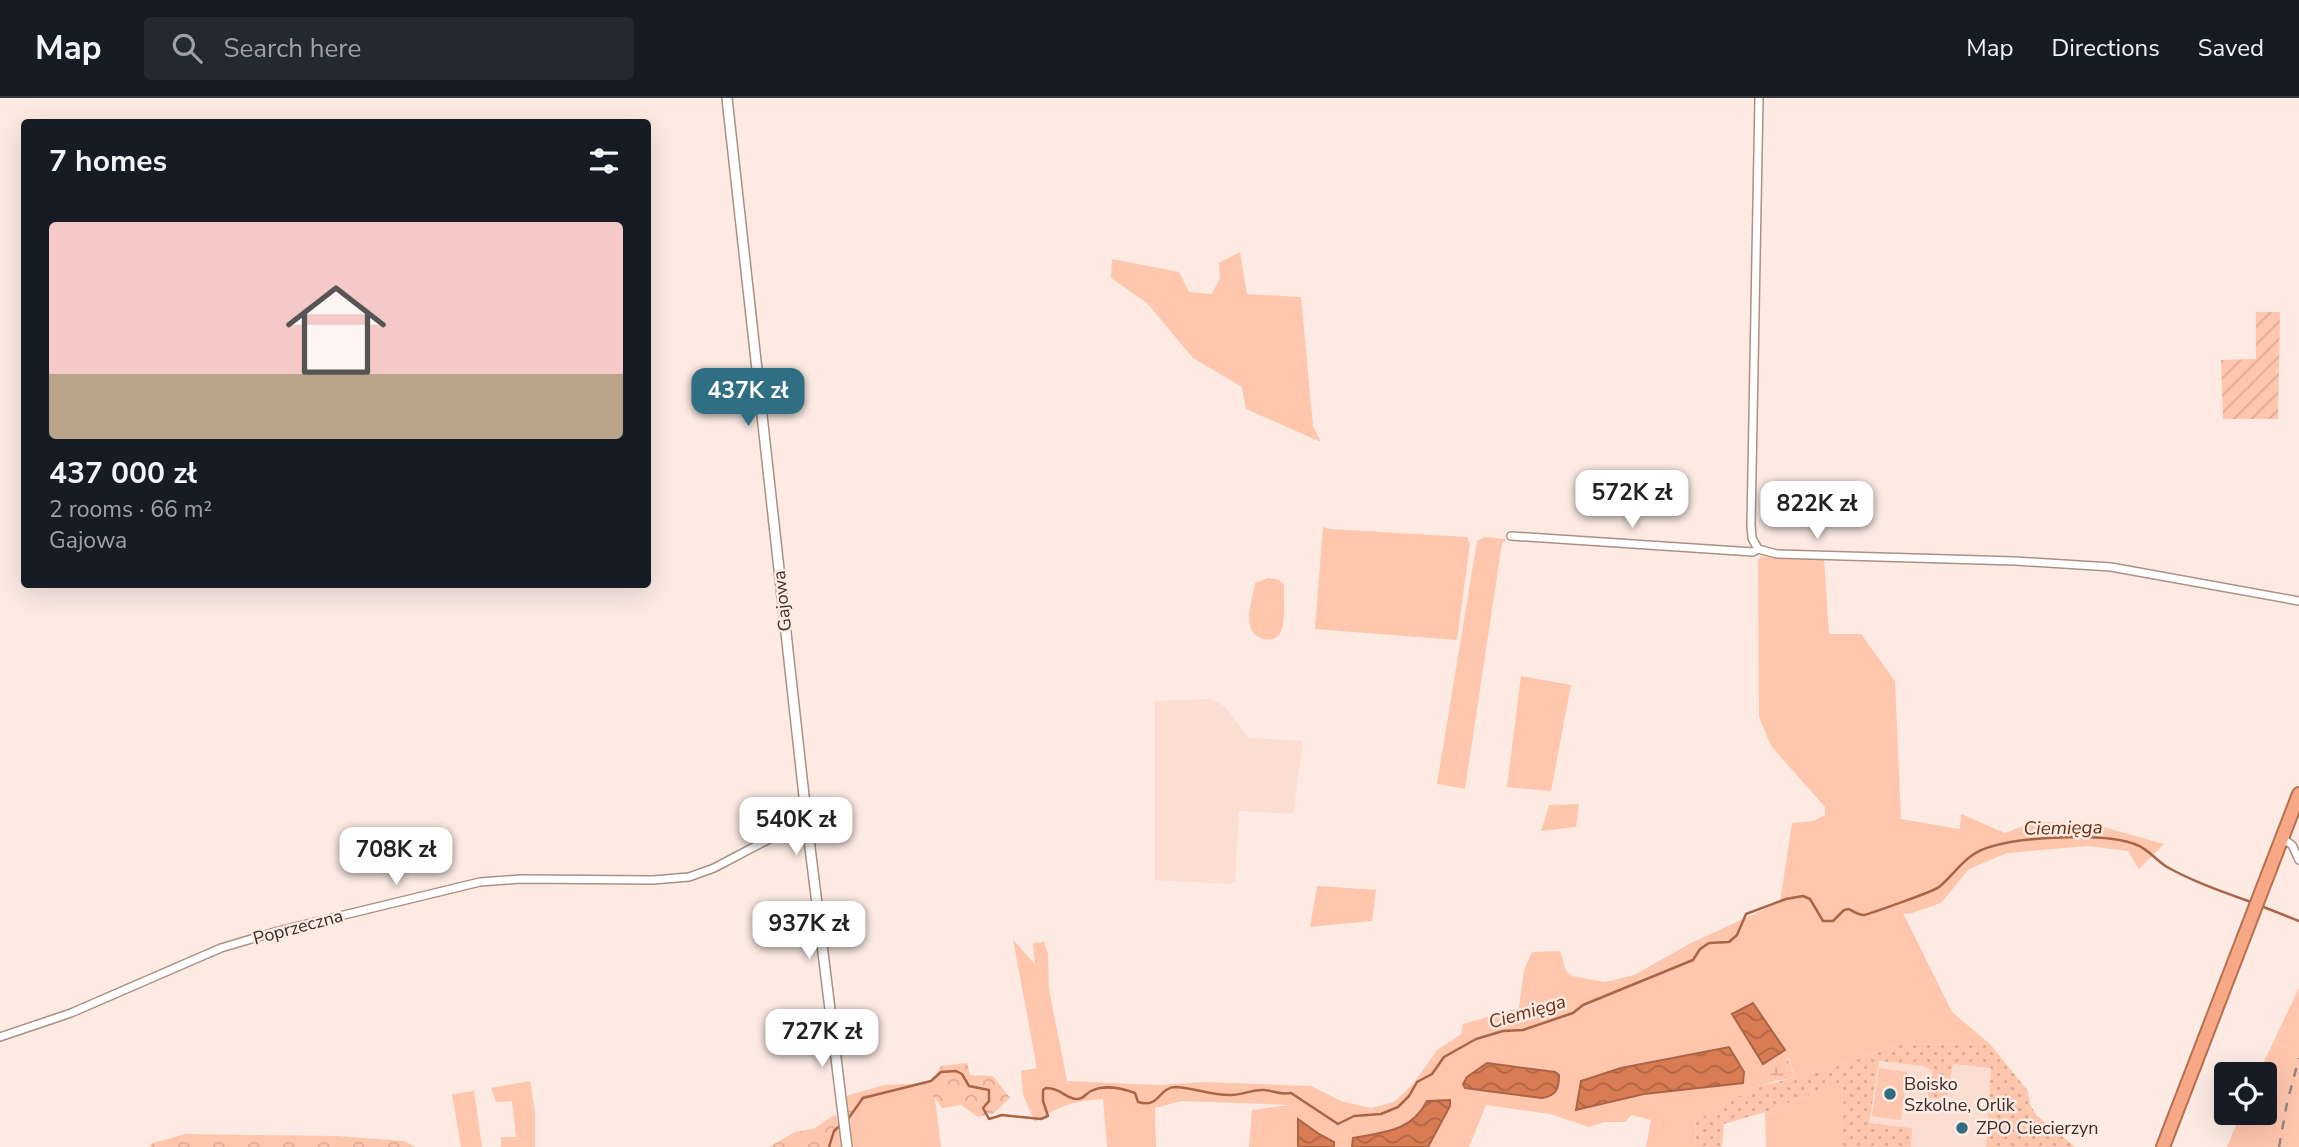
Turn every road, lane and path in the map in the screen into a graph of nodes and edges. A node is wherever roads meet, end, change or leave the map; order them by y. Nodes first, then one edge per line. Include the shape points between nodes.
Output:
1 (727, 98) edge
2 (1759, 98) edge
3 (1511, 536) dead end
4 (1758, 549) junction
5 (2299, 601) edge
6 (2299, 794) edge
7 (807, 822) junction
8 (2282, 838) junction
9 (2299, 860) edge
10 (0, 1037) edge
11 (847, 1147) edge
12 (2162, 1147) edge

1 - 7 street, Gajowa
2 - 4 street via 1751,525
3 - 4 street
4 - 5 street via 1777,554 2111,568
6 - 8 highway
7 - 10 street, Poprzeczna via 690,877 480,882 278,931 221,948 71,1013
7 - 11 street, Gajowa
8 - 9 street via 2292,845
8 - 12 highway

